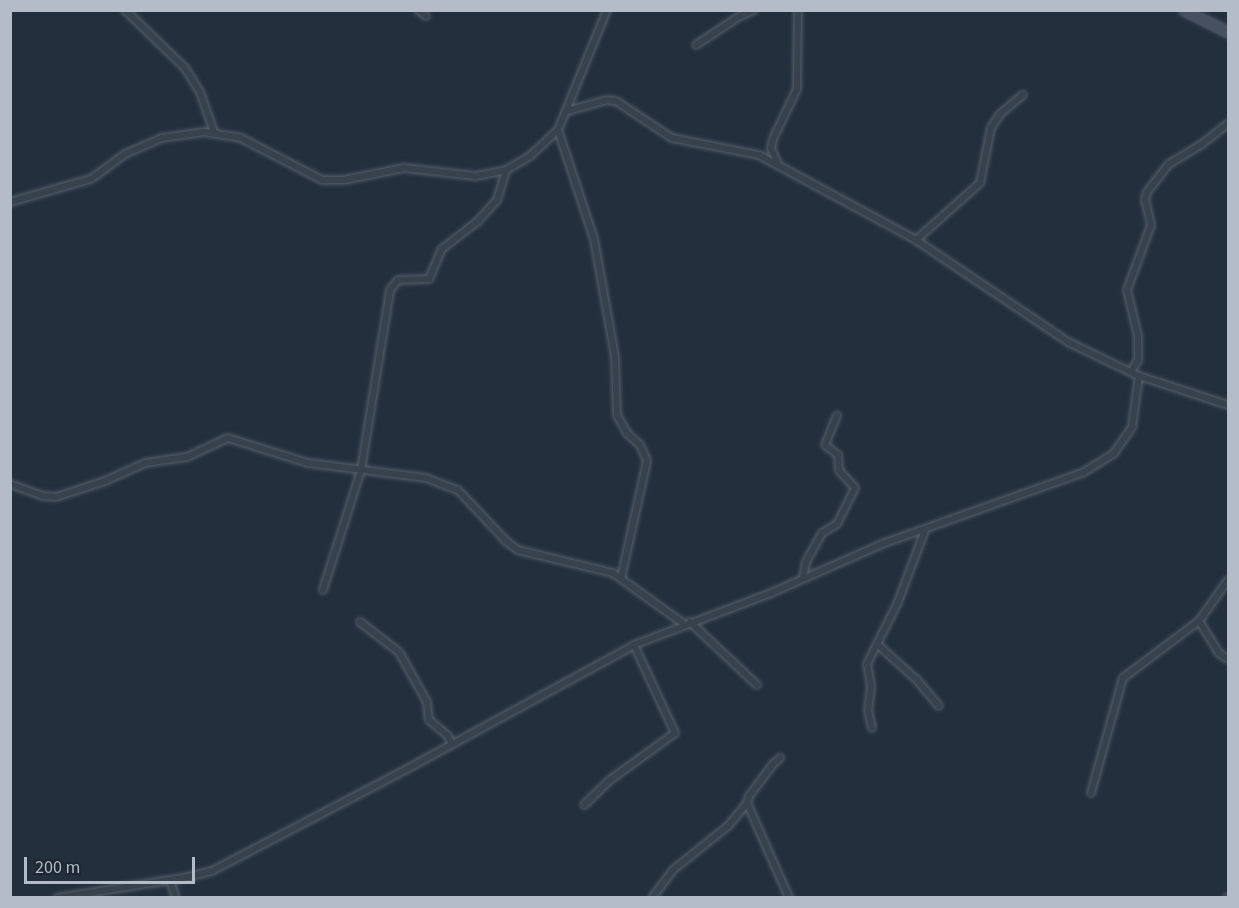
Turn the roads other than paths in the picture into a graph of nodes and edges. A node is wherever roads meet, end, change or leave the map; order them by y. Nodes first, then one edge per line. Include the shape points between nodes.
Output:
1 (125, 10) edge
2 (418, 10) edge
3 (607, 10) edge
4 (754, 10) edge
5 (798, 10) edge
6 (1188, 11) edge
7 (426, 16) dead end
8 (1228, 32) edge
9 (696, 45) dead end
10 (1023, 95) dead end
11 (567, 111) junction
12 (1228, 124) edge
13 (558, 130) junction
14 (214, 132) junction
15 (777, 163) junction
16 (506, 171) junction
17 (10, 202) edge
18 (916, 240) junction
19 (1131, 372) junction
20 (1138, 376) junction
21 (1228, 405) edge
22 (837, 415) dead end
23 (361, 471) junction
24 (10, 484) edge
25 (925, 530) junction
26 (621, 578) junction
27 (803, 578) junction
28 (1228, 580) edge
29 (323, 590) dead end
30 (1199, 621) junction
31 (360, 622) dead end
32 (687, 623) junction
33 (877, 644) junction
34 (634, 645) junction
35 (1228, 659) edge
36 (757, 685) dead end
37 (939, 706) dead end
38 (872, 728) dead end
39 (452, 744) junction
40 (780, 758) dead end
41 (1091, 793) dead end
42 (747, 803) junction
43 (584, 805) dead end
44 (170, 880) junction
45 (57, 897) edge
46 (176, 897) edge
47 (652, 897) edge
48 (789, 897) edge

1 - 14 street via 185,68 200,92
2 - 7 street
3 - 11 street
4 - 9 street
5 - 15 street via 797,89 773,139 771,148
6 - 8 main road
10 - 18 street via 1000,114 991,128 980,183
11 - 13 street
11 - 15 street via 616,101 672,138 759,154
12 - 19 street via 1169,164 1147,192 1151,225 1127,290 1138,336 1138,360
13 - 16 street via 530,156
13 - 26 street via 594,239 615,357 617,415 647,461
14 - 16 street via 241,138 322,180 344,180 404,168 476,176
14 - 17 street via 162,138 125,154 91,179
15 - 18 street
16 - 23 street via 497,200 442,249 429,279 398,280 390,290
18 - 19 street via 1033,320
19 - 20 street
20 - 21 street
20 - 25 street via 1132,427 1123,443 1105,460 1042,489
22 - 27 street via 825,445 838,455 839,470 855,488 837,524 822,533 806,561
23 - 24 street via 308,463 228,438 187,457 131,467 105,481 56,497
23 - 26 street via 439,480 458,490 518,550 597,568
23 - 29 street
25 - 27 street
25 - 33 street via 898,602
26 - 32 street
27 - 32 street via 771,594
28 - 30 street
30 - 35 street
30 - 41 street via 1123,678
31 - 39 street via 399,652 427,702 429,720
32 - 34 street
32 - 36 street
33 - 37 street via 918,680
33 - 38 street via 867,668
34 - 39 street
34 - 43 street via 675,733 610,780
39 - 44 street via 242,856 212,870
40 - 42 street
42 - 47 street via 728,826 673,870
42 - 48 street
44 - 45 street
44 - 46 street

